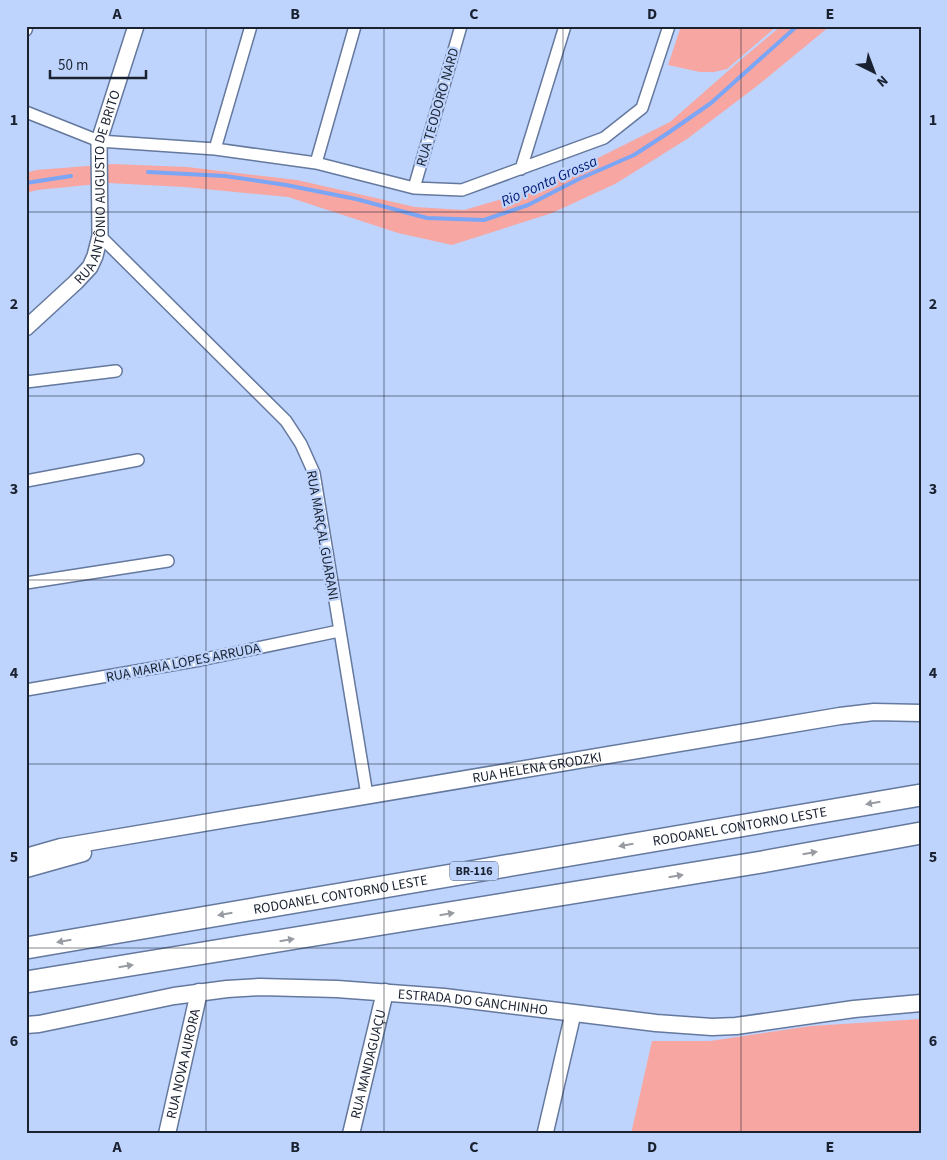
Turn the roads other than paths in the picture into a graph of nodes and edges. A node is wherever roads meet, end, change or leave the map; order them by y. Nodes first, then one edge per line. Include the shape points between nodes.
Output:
1 (27, 26) edge
2 (136, 26) edge
3 (250, 26) edge
4 (355, 26) edge
5 (461, 26) edge
6 (565, 26) edge
7 (669, 26) edge
8 (26, 30) edge
9 (26, 112) edge
10 (100, 141) junction
11 (215, 150) junction
12 (316, 163) junction
13 (521, 169) junction
14 (414, 188) junction
15 (100, 236) junction
16 (26, 328) edge
17 (116, 371) dead end
18 (26, 382) edge
19 (138, 460) dead end
20 (26, 481) edge
21 (168, 561) dead end
22 (26, 583) edge
23 (340, 631) junction
24 (26, 690) edge
25 (921, 713) edge
26 (367, 795) junction
27 (921, 795) edge
28 (155, 831) junction
29 (921, 833) edge
30 (26, 857) edge
31 (26, 869) edge
32 (26, 948) edge
33 (26, 982) edge
34 (199, 992) junction
35 (385, 992) junction
36 (921, 1003) edge
37 (573, 1014) junction
38 (26, 1025) edge
39 (167, 1134) edge
40 (351, 1134) edge
41 (544, 1134) edge

1 - 8 street
2 - 10 street, RUA ANTÔNIO AUGUSTO DE BRITO
3 - 11 street
4 - 12 street
5 - 14 street, RUA TEODORO NARD
6 - 13 street
7 - 13 street via 642,108 604,138
9 - 10 street
10 - 11 street
10 - 15 street, RUA ANTÔNIO AUGUSTO DE BRITO
11 - 12 street
12 - 14 street
13 - 14 street via 462,190
15 - 16 street, RUA ANTÔNIO AUGUSTO DE BRITO via 90,268
15 - 23 street, RUA MARÇAL GUARANI via 286,421 301,444 314,473
17 - 18 street
19 - 20 street
21 - 22 street
23 - 24 street, RUA MARIA LOPES ARRUDA via 200,660
23 - 26 street, RUA MARÇAL GUARANI
25 - 26 main road, RUA HELENA GRODZKI via 874,712 840,716
26 - 28 main road, RUA HELENA GRODZKI
27 -> 32 highway, RODOANEL CONTORNO LESTE / BR-116
28 - 30 main road, RUA HELENA GRODZKI via 61,847
28 - 31 main road, RUA HELENA GRODZKI
33 -> 29 highway
34 - 35 main road, ESTRADA DO GANCHINHO via 268,987
34 - 38 main road, ESTRADA DO GANCHINHO
34 - 39 main road, RUA NOVA AURORA
35 - 37 main road, ESTRADA DO GANCHINHO
35 - 40 main road, RUA MANDAGUAÇU
36 - 37 main road, ESTRADA DO GANCHINHO via 712,1027
37 - 41 street

